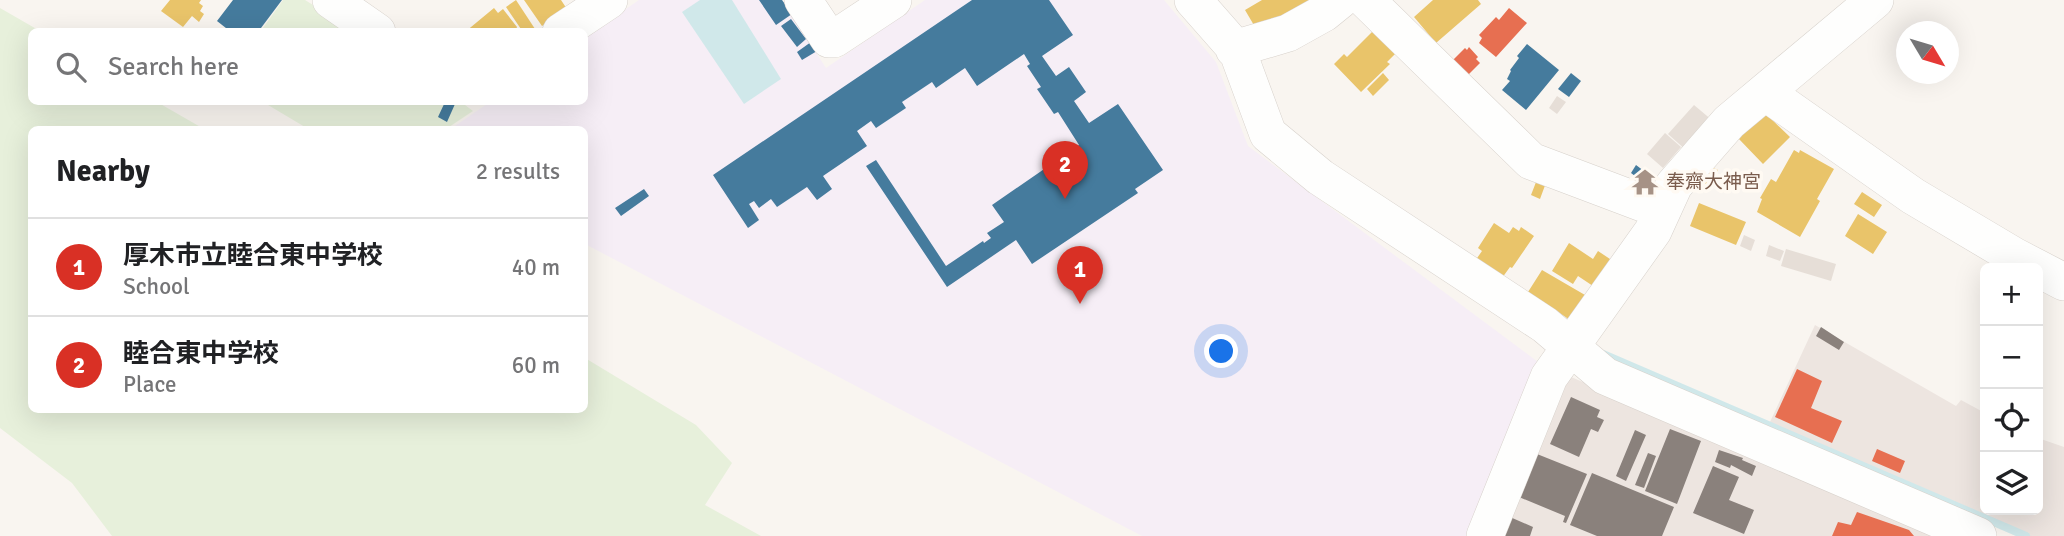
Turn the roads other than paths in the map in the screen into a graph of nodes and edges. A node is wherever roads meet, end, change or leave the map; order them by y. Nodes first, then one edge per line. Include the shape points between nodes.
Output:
1 (331, 0) edge
2 (609, 0) edge
3 (803, 0) edge
4 (893, 0) edge
5 (1193, 0) edge
6 (1340, 0) edge
7 (1366, 0) edge
8 (1875, 0) edge
9 (371, 28) edge
10 (567, 28) edge
11 (1234, 49) junction
12 (1765, 92) junction
13 (1661, 210) junction
14 (2064, 282) edge
15 (1570, 345) junction
16 (1485, 536) edge
17 (1978, 536) edge

1 - 9 street
2 - 10 street
3 - 4 street via 829,39 834,39
5 - 11 street
6 - 11 street via 1288,33
7 - 13 street via 1531,161
8 - 12 street
11 - 15 street via 1268,134 1320,177
12 - 13 street via 1729,122 1674,185
12 - 14 street via 1913,195
13 - 15 street via 1653,231
15 - 16 street via 1549,377
15 - 17 street via 1605,376

